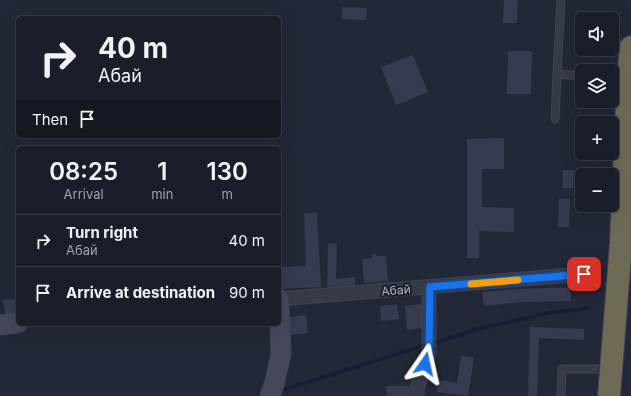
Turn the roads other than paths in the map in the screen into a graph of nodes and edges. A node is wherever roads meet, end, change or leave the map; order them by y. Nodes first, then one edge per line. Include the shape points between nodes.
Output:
1 (561, 0) edge
2 (631, 47) edge
3 (557, 74) junction
4 (575, 75) edge
5 (620, 79) edge
6 (555, 119) dead end
7 (626, 219) edge
8 (584, 274) dead end
9 (430, 287) junction
10 (281, 299) edge
11 (16, 323) edge
12 (0, 325) edge
13 (280, 326) edge
14 (611, 369) junction
15 (270, 396) edge
16 (417, 396) edge
17 (561, 396) edge
18 (609, 396) edge

1 - 3 lane
2 - 5 highway
3 - 4 lane
3 - 6 lane
5 - 7 highway
7 - 14 highway
8 - 9 street, Абай
9 - 10 street, Абай
9 - 16 street via 429,353 417,388
11 - 12 main road
13 - 15 main road via 281,354
14 - 17 lane via 562,369
14 - 18 highway

